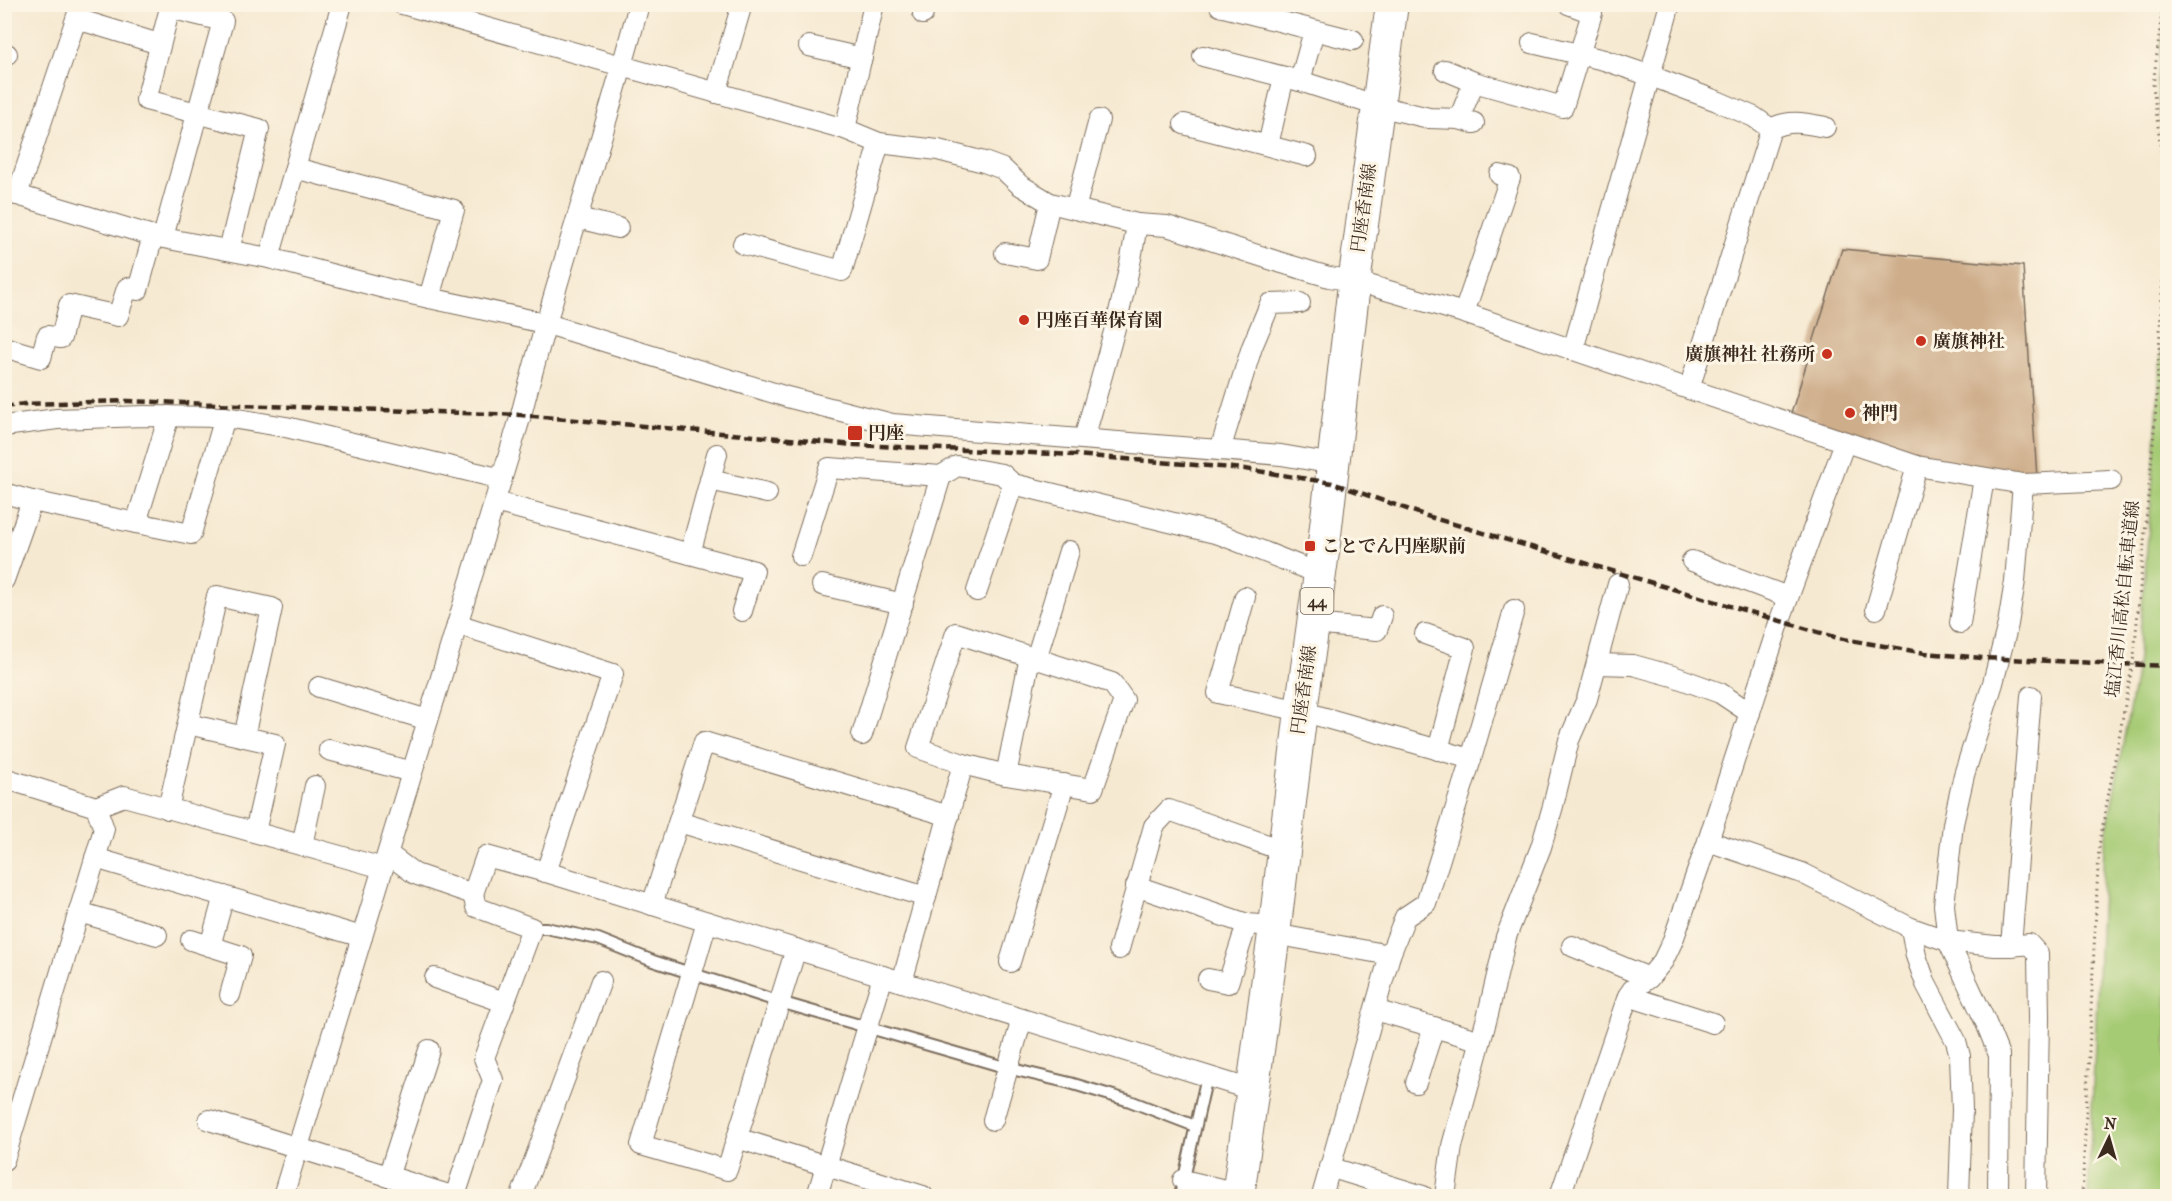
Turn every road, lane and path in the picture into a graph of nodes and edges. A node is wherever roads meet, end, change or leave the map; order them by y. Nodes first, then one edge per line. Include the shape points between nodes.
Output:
1 (342, 4) edge
2 (402, 4) edge
3 (639, 4) edge
4 (742, 4) edge
5 (874, 4) edge
6 (1392, 4) edge
7 (1568, 4) edge
8 (1670, 4) edge
9 (2163, 4) edge
10 (171, 6) edge
11 (1220, 6) edge
12 (79, 12) edge
13 (1314, 31) junction
14 (1353, 40) dead end
15 (159, 44) junction
16 (1532, 44) dead end
17 (809, 46) dead end
18 (1578, 55) junction
19 (1203, 56) dead end
20 (862, 58) junction
21 (623, 67) junction
22 (1444, 70) dead end
23 (1651, 76) junction
24 (1292, 79) junction
25 (1474, 82) junction
26 (716, 93) junction
27 (1378, 106) junction
28 (197, 113) junction
29 (1099, 120) dead end
30 (1184, 124) dead end
31 (1825, 127) dead end
32 (845, 129) junction
33 (1771, 129) junction
34 (879, 143) junction
35 (1268, 145) junction
36 (1307, 156) dead end
37 (294, 168) junction
38 (1500, 175) dead end
39 (11, 193) edge
40 (1050, 203) junction
41 (1075, 209) junction
42 (578, 218) junction
43 (1137, 224) junction
44 (618, 228) dead end
45 (158, 237) junction
46 (743, 244) dead end
47 (229, 250) junction
48 (1005, 253) dead end
49 (269, 258) junction
50 (1354, 281) junction
51 (429, 298) junction
52 (1299, 303) dead end
53 (1464, 313) junction
54 (544, 324) junction
55 (4, 347) edge
56 (1573, 350) junction
57 (1689, 389) junction
58 (169, 416) junction
59 (225, 417) junction
60 (4, 426) edge
61 (1084, 439) junction
62 (1845, 442) junction
63 (1220, 450) junction
64 (717, 454) dead end
65 (1334, 464) junction
66 (1917, 466) junction
67 (942, 476) junction
68 (1984, 478) junction
69 (502, 479) junction
70 (710, 480) junction
71 (2111, 480) dead end
72 (1013, 483) junction
73 (2023, 484) junction
74 (4, 493) edge
75 (767, 493) dead end
76 (32, 501) junction
77 (495, 501) junction
78 (136, 524) junction
79 (1069, 551) dead end
80 (690, 554) junction
81 (801, 556) dead end
82 (1692, 561) dead end
83 (1320, 574) junction
84 (4, 580) edge
85 (1618, 584) dead end
86 (822, 585) dead end
87 (977, 591) dead end
88 (1245, 597) dead end
89 (1788, 597) junction
90 (903, 604) junction
91 (1876, 609) dead end
92 (1514, 610) dead end
93 (742, 611) dead end
94 (1382, 616) dead end
95 (1960, 623) dead end
96 (457, 624) junction
97 (1313, 624) junction
98 (1425, 634) dead end
99 (1033, 658) junction
100 (1597, 664) junction
101 (319, 687) dead end
102 (2031, 696) dead end
103 (1301, 711) junction
104 (1750, 713) junction
105 (428, 720) junction
106 (188, 724) junction
107 (862, 735) dead end
108 (244, 736) junction
109 (329, 750) dead end
110 (1438, 750) junction
111 (1471, 759) junction
112 (963, 764) junction
113 (412, 772) junction
114 (1006, 775) junction
115 (4, 778) edge
116 (1064, 784) junction
117 (315, 786) dead end
118 (96, 807) junction
119 (168, 808) junction
120 (949, 816) junction
121 (679, 822) junction
122 (255, 832) junction
123 (1708, 841) junction
124 (302, 845) junction
125 (1284, 851) junction
126 (95, 858) junction
127 (385, 861) junction
128 (546, 872) junction
129 (1136, 886) junction
130 (473, 894) junction
131 (224, 896) junction
132 (926, 897) junction
133 (652, 905) junction
134 (79, 912) junction
135 (707, 922) junction
136 (531, 928) junction
137 (1266, 928) junction
138 (1911, 928) junction
139 (157, 935) dead end
140 (362, 937) junction
141 (191, 940) dead end
142 (1948, 941) junction
143 (210, 946) junction
144 (1572, 946) dead end
145 (2011, 946) junction
146 (796, 949) junction
147 (1119, 949) dead end
148 (1390, 955) junction
149 (1010, 962) dead end
150 (692, 972) junction
151 (435, 978) dead end
152 (1648, 978) junction
153 (893, 979) junction
154 (1208, 979) dead end
155 (601, 981) dead end
156 (230, 996) dead end
157 (1628, 996) junction
158 (504, 1002) junction
159 (780, 1002) junction
160 (1375, 1010) junction
161 (1022, 1019) junction
162 (1713, 1023) dead end
163 (868, 1027) junction
164 (1434, 1027) junction
165 (1471, 1038) dead end
166 (429, 1050) dead end
167 (1008, 1068) junction
168 (1207, 1076) junction
169 (1416, 1083) dead end
170 (1252, 1090) junction
171 (209, 1120) dead end
172 (993, 1120) dead end
173 (1195, 1126) junction
174 (737, 1138) junction
175 (298, 1149) junction
176 (4, 1160) edge
177 (827, 1166) junction
178 (1329, 1167) junction
179 (388, 1177) junction
180 (1181, 1188) edge
181 (1238, 1195) edge
182 (283, 1197) edge
183 (453, 1197) edge
184 (521, 1197) edge
185 (817, 1197) edge
186 (923, 1197) edge
187 (1322, 1197) edge
188 (1423, 1197) edge
189 (1445, 1197) edge
190 (1560, 1197) edge
191 (1959, 1197) edge
192 (1998, 1197) edge
193 (2036, 1197) edge
194 (2082, 1197) edge

1 - 37 street
2 - 21 street
3 - 21 street
4 - 26 street
5 - 20 street
6 - 27 main road, 円座香南線 / 44
7 - 18 street via 1592,13
8 - 23 street
9 - 194 path, 塩江香川高松自転車道線 via 2153,86 2167,198 2156,408 2134,656 2099,846
10 - 15 street
10 - 28 street via 223,21
11 - 13 street
12 - 15 street
12 - 39 street
13 - 14 street
13 - 24 street
15 - 28 street via 146,100
16 - 18 street
17 - 20 street
18 - 23 street
18 - 25 street via 1563,108
19 - 24 street
20 - 32 street
21 - 26 street
21 - 42 street
22 - 25 street
23 - 33 street via 1717,100
23 - 56 street
24 - 27 street
24 - 35 street
25 - 27 street via 1466,121 1429,118
26 - 32 street
27 - 50 main road, 円座香南線 / 44
28 - 45 street
28 - 47 street via 259,129
29 - 41 street
30 - 35 street
31 - 33 street via 1797,122
32 - 34 street
33 - 57 street
34 - 40 street via 938,150 984,162 1003,169
34 - 46 street via 842,271
35 - 36 street
37 - 49 street
37 - 51 street via 454,210
38 - 53 street via 1510,178
39 - 45 street
40 - 41 street
40 - 48 street via 1037,259
41 - 43 street
42 - 44 street
42 - 54 street
43 - 50 street via 1167,226 1281,263
43 - 61 street via 1122,304
45 - 47 street
45 - 55 street via 138,290 127,288 118,316 69,305 61,338 47,336 41,358
47 - 49 street
49 - 51 street
50 - 53 street
50 - 65 main road, 円座香南線 / 44
51 - 54 street
52 - 63 street via 1270,304 1252,347
53 - 56 street
54 - 61 street via 787,397 892,424
54 - 69 street
56 - 57 street
57 - 62 street
58 - 59 street
58 - 60 street via 57,419
58 - 78 street
59 - 69 street via 286,427
59 - 78 street via 191,534
61 - 63 street
62 - 66 street
62 - 89 street
63 - 65 street
64 - 70 street
65 - 83 main road, 円座香南線 / 44
66 - 68 street
66 - 91 street
67 - 72 street via 957,466 1002,474
67 - 81 street via 829,468
67 - 90 street
68 - 73 street
68 - 95 street
69 - 77 street
70 - 75 street
70 - 80 street
71 - 73 street
72 - 83 street via 1219,534
72 - 87 street
73 - 142 street via 2015,581 2006,632 1953,824 1944,905
74 - 76 street
76 - 78 street
76 - 84 street
77 - 80 street
77 - 96 street
79 - 99 street
80 - 93 street via 754,572
82 - 89 street
83 - 97 main road, 円座香南線 / 44
85 - 100 street
86 - 90 street
88 - 103 street via 1218,693
89 - 104 street
90 - 107 street
92 - 111 street
94 - 97 street via 1377,630
96 - 105 street
96 - 128 street via 613,674
97 - 103 main road, 円座香南線 / 44
98 - 110 street via 1466,648
99 - 112 street via 956,633 918,748
99 - 114 street
99 - 116 street via 1112,683 1124,699 1092,789
100 - 104 street via 1633,665 1672,676 1720,693
100 - 189 street via 1569,740 1541,848 1506,937 1452,1146
101 - 105 street
102 - 145 street
103 - 110 street
103 - 125 main road, 円座香南線 / 44
104 - 123 street
105 - 113 street
106 - 108 street
106 - 108 street via 217,596 228,598 272,608
106 - 119 street
108 - 122 street via 274,744
109 - 113 street
110 - 111 street
111 - 148 street via 1426,903 1405,917
112 - 114 street
112 - 120 street
113 - 127 street
114 - 116 street
115 - 118 street
116 - 149 street
117 - 124 street
118 - 119 street via 124,796
118 - 126 street via 104,829
119 - 122 street
120 - 121 street via 704,742
120 - 132 street
121 - 132 street
121 - 133 street
122 - 124 street
123 - 138 street via 1802,873
123 - 152 street via 1673,940 1663,961
124 - 127 street
125 - 129 street via 1169,810 1154,826
125 - 137 main road, 円座香南線 / 44
126 - 131 street
126 - 134 street
127 - 130 street
127 - 140 street
128 - 130 street via 486,856
128 - 133 street
129 - 137 street
129 - 147 street
130 - 136 street via 476,907
131 - 140 street
131 - 143 street
132 - 153 street
133 - 135 street
134 - 139 street
134 - 176 street
135 - 146 street
135 - 150 street
136 - 150 lane via 597,939
136 - 158 street
137 - 148 street
137 - 154 street via 1228,983
137 - 170 main road, 円座香南線 / 44
138 - 142 street
138 - 191 street via 1926,984 1960,1056
140 - 175 street
141 - 143 street
142 - 145 street
142 - 192 street via 1999,1055
143 - 156 street via 241,956
144 - 152 street
145 - 193 street via 2029,944 2038,954
146 - 153 street
146 - 159 street
148 - 160 street
150 - 159 lane
150 - 174 street via 641,1145 728,1170
151 - 158 street
152 - 157 street
153 - 161 street
153 - 163 street
155 - 184 street
157 - 162 street
157 - 190 street
158 - 183 street via 484,1058 493,1080
159 - 163 lane
159 - 174 street
160 - 164 street
160 - 178 street
161 - 167 street
161 - 168 street
163 - 167 lane
163 - 177 street
164 - 165 street
164 - 169 street
166 - 179 street
167 - 172 street
167 - 173 lane via 1130,1101
168 - 170 street
168 - 173 lane
170 - 181 main road, 円座香南線 / 44
171 - 175 street
173 - 180 lane
174 - 177 street
175 - 179 street
175 - 182 street
177 - 185 street
177 - 186 street
178 - 187 street
178 - 188 street
179 - 183 street
180 - 181 street

